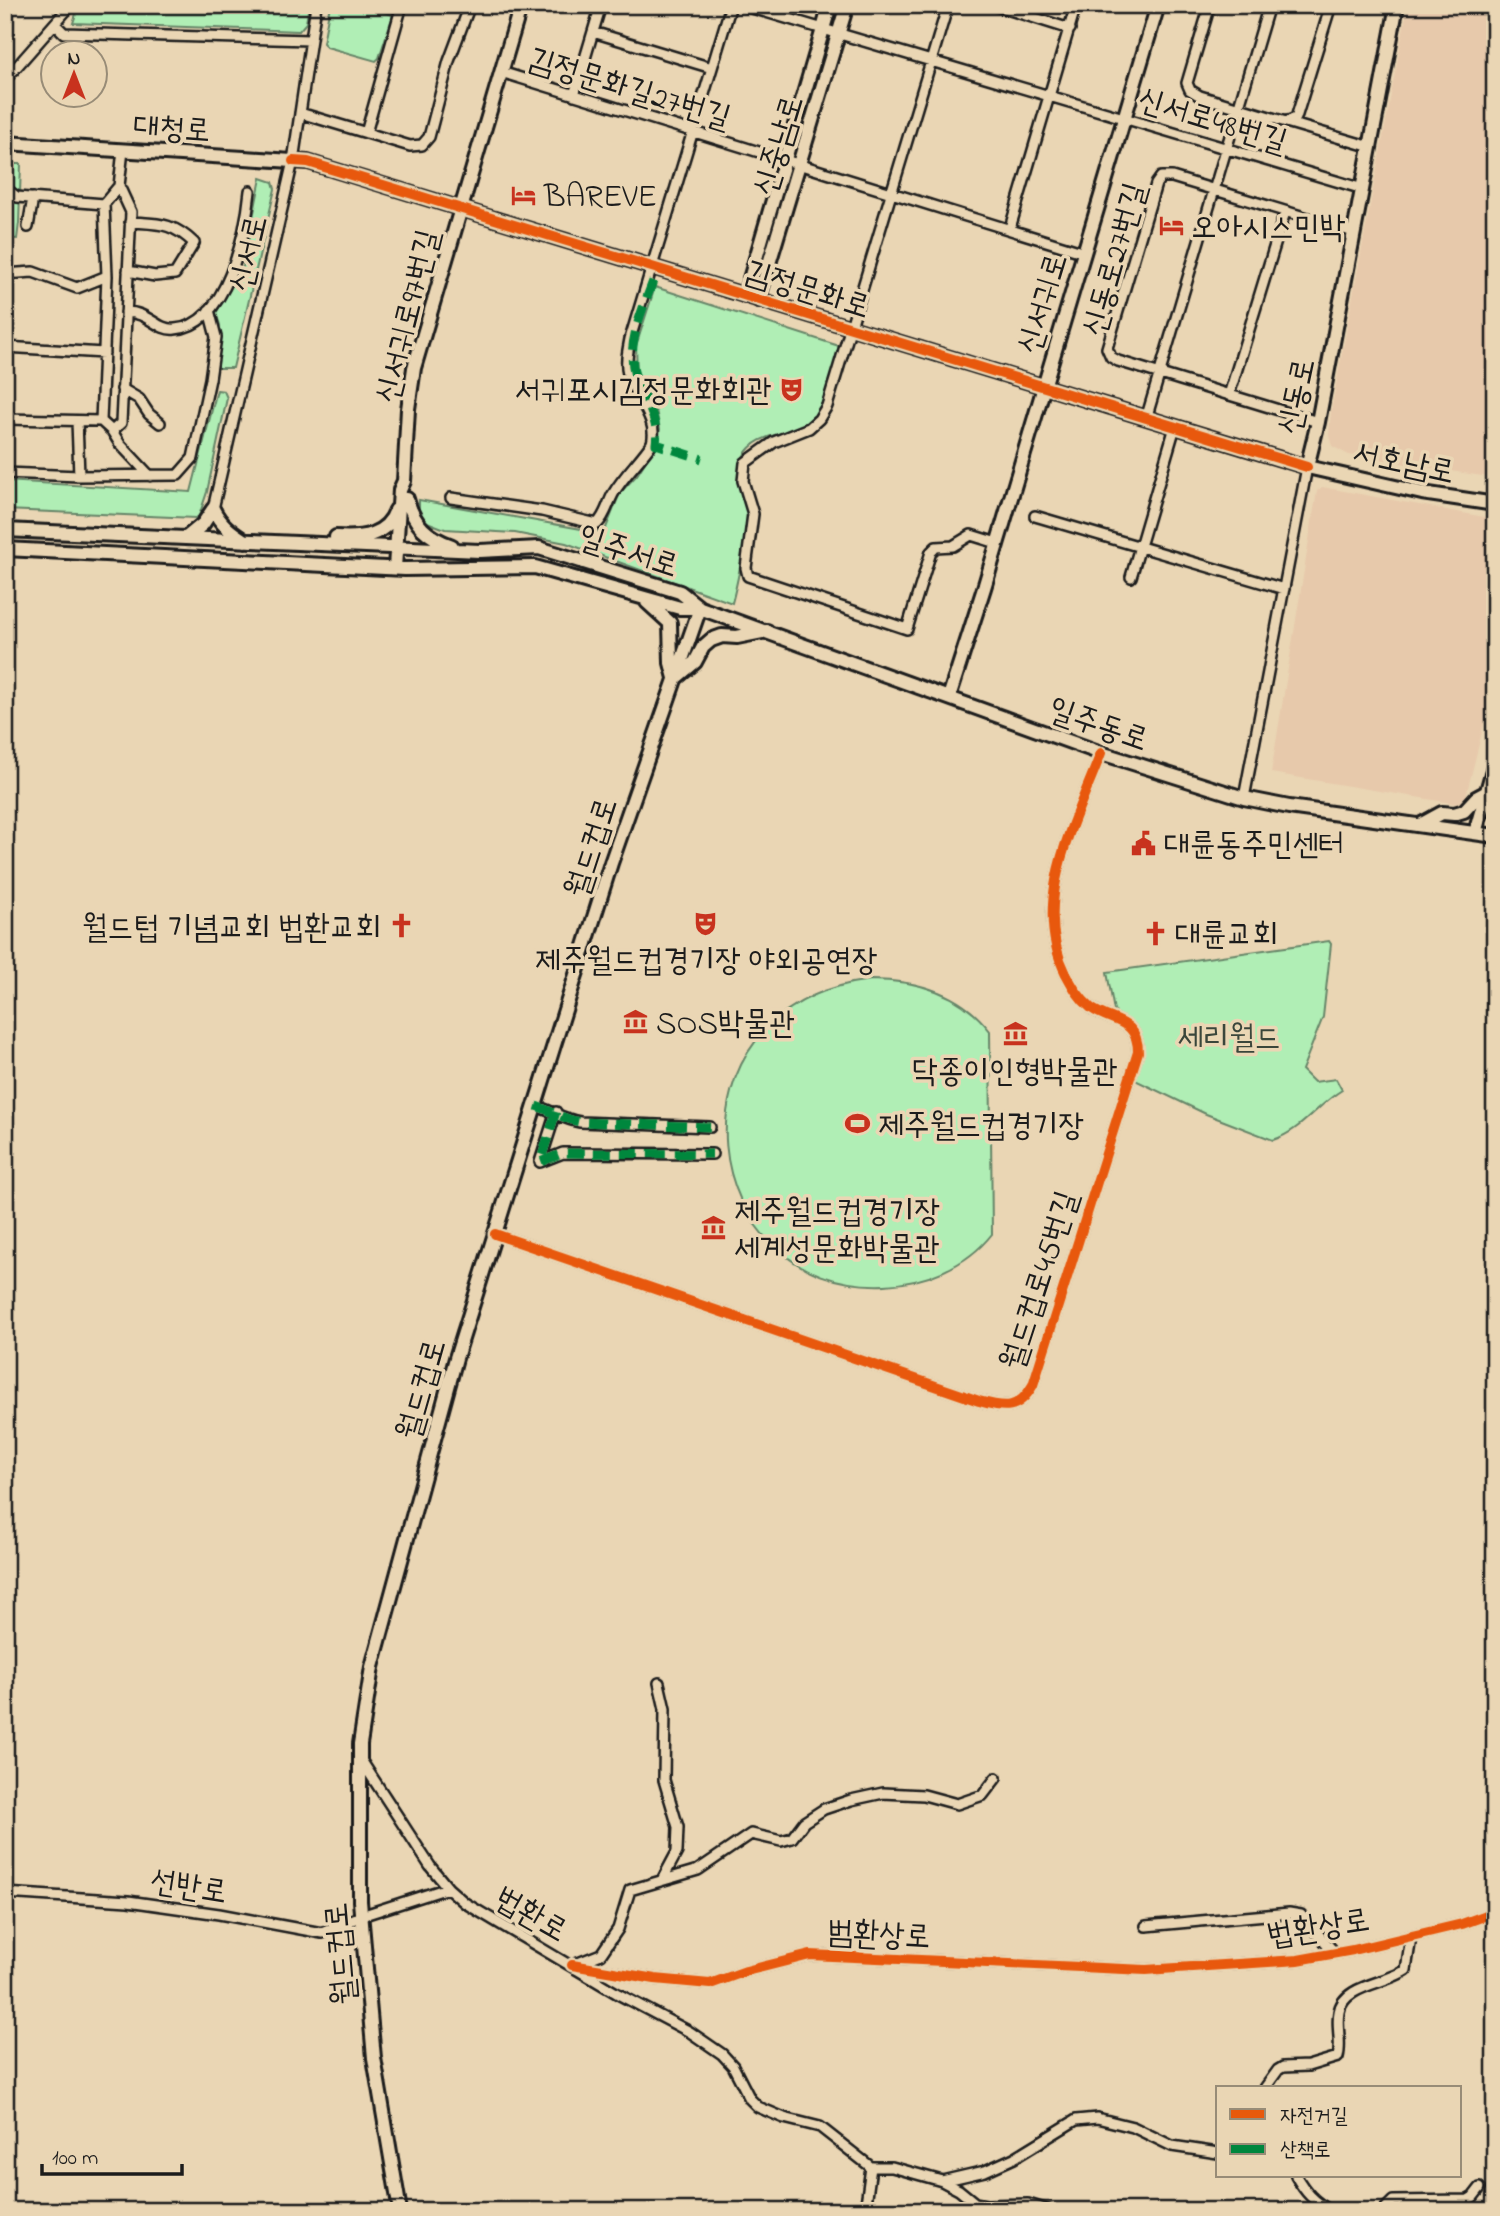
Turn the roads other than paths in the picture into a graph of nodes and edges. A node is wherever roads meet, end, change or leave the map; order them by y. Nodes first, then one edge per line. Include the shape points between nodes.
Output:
1 (71, 5) edge
2 (316, 5) edge
3 (402, 5) edge
4 (470, 5) edge
5 (521, 5) edge
6 (601, 5) edge
7 (731, 5) edge
8 (742, 5) edge
9 (830, 5) edge
10 (847, 5) edge
11 (948, 5) edge
12 (994, 5) edge
13 (1076, 5) edge
14 (1158, 5) edge
15 (1210, 5) edge
16 (1269, 5) edge
17 (1331, 5) edge
18 (1397, 5) edge
19 (55, 24) junction
20 (823, 29) junction
21 (1070, 29) junction
22 (593, 32) junction
23 (838, 34) junction
24 (310, 40) junction
25 (931, 61) junction
26 (712, 68) junction
27 (501, 72) junction
28 (5, 80) edge
29 (574, 95) junction
30 (1049, 96) junction
31 (1238, 108) junction
32 (300, 113) junction
33 (1125, 119) junction
34 (1286, 122) junction
35 (366, 133) junction
36 (693, 133) junction
37 (5, 143) edge
38 (1371, 147) junction
39 (1226, 149) junction
40 (123, 150) junction
41 (785, 159) junction
42 (293, 161) junction
43 (799, 163) junction
44 (118, 186) junction
45 (5, 188) edge
46 (1363, 189) junction
47 (250, 191) dead end
48 (1214, 191) junction
49 (892, 192) junction
50 (33, 198) junction
51 (104, 204) junction
52 (460, 209) junction
53 (1285, 212) junction
54 (130, 222) junction
55 (28, 227) dead end
56 (1010, 228) junction
57 (1354, 232) junction
58 (1084, 253) junction
59 (652, 269) junction
60 (128, 271) junction
61 (5, 274) edge
62 (107, 276) junction
63 (745, 296) junction
64 (758, 300) junction
65 (209, 310) junction
66 (126, 312) junction
67 (850, 328) junction
68 (5, 347) edge
69 (104, 353) junction
70 (1160, 374) junction
71 (1042, 388) junction
72 (122, 389) junction
73 (1229, 395) junction
74 (5, 419) edge
75 (1146, 419) junction
76 (77, 421) junction
77 (101, 421) junction
78 (1318, 422) junction
79 (160, 423) dead end
80 (1175, 427) junction
81 (112, 431) junction
82 (1307, 467) junction
83 (5, 472) edge
84 (79, 476) junction
85 (150, 476) junction
86 (451, 498) dead end
87 (404, 499) junction
88 (1493, 503) edge
89 (214, 509) junction
90 (1035, 516) dead end
91 (5, 530) edge
92 (186, 538) junction
93 (246, 541) junction
94 (310, 544) junction
95 (997, 544) junction
96 (1140, 547) junction
97 (401, 548) junction
98 (5, 549) edge
99 (480, 551) junction
100 (400, 568) junction
101 (1131, 577) dead end
102 (1284, 589) junction
103 (643, 598) junction
104 (700, 608) junction
105 (767, 631) junction
106 (675, 678) junction
107 (949, 696) junction
108 (1101, 753) junction
109 (1495, 763) edge
110 (1487, 792) junction
111 (1244, 798) junction
112 (1495, 811) edge
113 (1420, 825) junction
114 (1475, 833) junction
115 (1495, 836) edge
116 (536, 1106) junction
117 (556, 1112) junction
118 (710, 1127) dead end
119 (712, 1154) dead end
120 (495, 1234) junction
121 (659, 1683) dead end
122 (360, 1758) junction
123 (996, 1778) dead end
124 (662, 1880) junction
125 (447, 1888) junction
126 (5, 1893) edge
127 (1495, 1912) edge
128 (361, 1916) junction
129 (1146, 1926) dead end
130 (1410, 1937) junction
131 (1335, 1953) junction
132 (572, 1965) junction
133 (1146, 1970) joint
134 (1266, 2086) edge
135 (1216, 2153) edge
136 (871, 2167) junction
137 (1297, 2178) edge
138 (942, 2181) junction
139 (1480, 2188) dead end
140 (400, 2211) edge
141 (864, 2211) edge
142 (1051, 2211) edge
143 (1331, 2211) edge
144 (1384, 2211) edge

1 - 19 street
2 - 24 street, 신서로
3 - 35 street
4 - 35 street via 425,142 410,146
5 - 27 main road, 신서귀로97번길
6 - 22 street
7 - 26 street
8 - 20 street, 신서로48번길
9 - 20 main road, 신중남로
10 - 23 main road, 신중남로
11 - 25 street
12 - 21 street
13 - 21 street
14 - 33 main road, 신서귀로
15 - 31 street via 1187,83 1200,96
16 - 31 street
17 - 34 street via 1296,118
18 - 38 main road, 신동로
19 - 24 street via 64,33
19 - 28 street
20 - 23 street, 신서로48번길
20 - 41 main road, 신중남로
21 - 30 street
22 - 26 street
22 - 29 street
23 - 25 street, 신서로48번길
23 - 43 main road, 신중남로
24 - 32 street, 신서로
25 - 30 street, 신서로48번길
25 - 49 street
26 - 36 street
27 - 29 street, 김정문화길27번길
27 - 52 main road, 신서귀로97번길
29 - 36 street, 김정문화길27번길
30 - 33 street, 신서로48번길
30 - 56 street
31 - 34 street
31 - 39 street
32 - 35 street
32 - 42 street, 신서로
33 - 39 street, 신서로48번길
33 - 58 main road, 신서귀로
34 - 38 street
36 - 41 street, 김정문화길27번길
36 - 59 street
37 - 40 main road, 대청로
38 - 46 main road, 신동로
39 - 46 street, 신서로48번길
39 - 48 street
40 - 42 main road, 대청로
40 - 44 street
41 - 43 street, 김정문화길27번길
41 - 63 main road, 신중남로
42 - 52 main road, 김정문화로
42 - 89 street, 신서로
43 - 49 street, 김정문화길27번길
43 - 64 main road, 신중남로
44 - 51 street
44 - 54 street via 131,212
45 - 50 street via 16,197
46 - 57 main road, 신동로
47 - 65 street via 236,260
48 - 53 street, 신동로27번길
48 - 70 street
48 - 70 street, 신동로27번길 via 1172,177 1159,178 1108,344 1111,357
49 - 56 street, 김정문화길27번길
49 - 67 street
50 - 51 street
50 - 55 street
51 - 62 street
52 - 59 main road, 김정문화로
52 - 87 main road, 신서귀로97번길 via 414,368
53 - 57 street, 신동로27번길
53 - 73 street
54 - 60 street
54 - 60 street via 181,230 194,243 176,274
56 - 58 street, 김정문화길27번길
57 - 78 main road, 신동로
58 - 71 main road, 신서귀로
59 - 63 main road, 김정문화로
59 - 86 street via 626,364 654,438 611,496 597,524
60 - 66 street
61 - 62 street via 33,272 77,288
62 - 69 street
63 - 64 main road, 김정문화로
64 - 67 main road, 김정문화로
65 - 66 street via 201,319 176,329
65 - 85 street via 216,337 193,458 178,475
66 - 72 street
67 - 71 main road, 김정문화로
67 - 95 street, 김정문화로 via 819,419 745,463 743,481 753,514 748,576 907,629 936,547 953,547 971,535
68 - 69 street
69 - 77 street
70 - 73 street, 신동로27번길
70 - 75 street
71 - 75 main road, 김정문화로
71 - 95 main road, 신서귀로
72 - 79 street via 139,399
72 - 81 street via 121,423
73 - 78 street, 신동로27번길
74 - 76 street
75 - 80 main road, 김정문화로
76 - 77 street
76 - 84 street
77 - 81 street
78 - 82 main road, 신동로
80 - 82 main road, 김정문화로
80 - 96 street
81 - 85 street
82 - 88 main road, 서호남로 via 1422,494
82 - 102 street, 신동로
83 - 84 street
84 - 85 street
87 - 94 main road via 385,529 370,535 327,537
87 - 97 main road, 신서귀로97번길
87 - 99 main road via 415,523 426,533 453,547
89 - 92 main road
89 - 93 main road via 227,529
90 - 96 street
91 - 92 main road, 일주서로
92 - 93 main road, 일주서로
93 - 94 main road, 일주서로
94 - 97 main road, 일주서로
95 - 107 main road, 신서귀로
96 - 101 street
96 - 102 street
97 - 99 main road, 일주서로
97 - 100 main road, 신서귀로97번길
98 - 100 main road, 일주서로
99 - 104 main road, 일주서로 via 539,548 680,592
100 - 103 main road, 일주서로 via 535,567
102 - 111 street, 신동로
103 - 104 main road, 일주서로
103 - 106 main road via 670,623
104 - 105 main road, 일주동로
104 - 106 main road, 월드컵로
105 - 106 main road via 711,640 695,662
105 - 107 main road, 일주동로
106 - 116 main road, 월드컵로 via 611,863
107 - 108 main road, 일주동로
108 - 111 main road, 일주동로
108 - 120 street, 월드컵로45번길 via 1055,882 1051,924 1060,962 1075,992 1093,1009 1131,1028 1138,1052 1034,1385 1024,1398 1002,1407 979,1401
109 - 110 main road
110 - 112 main road
110 - 113 main road via 1464,811 1442,813
110 - 114 main road
111 - 113 main road, 일주동로
113 - 114 main road, 일주동로
114 - 115 main road, 일주동로
116 - 117 street
116 - 120 main road, 월드컵로
117 - 118 street via 580,1122
117 - 119 street via 540,1162 564,1153
120 - 122 main road, 월드컵로 via 385,1617 363,1714
121 - 124 street via 665,1709 664,1780 678,1827 677,1852
122 - 125 street, 법환로
122 - 128 main road, 월드컵로
123 - 124 street via 983,1795 957,1804 924,1795 883,1793 852,1800 824,1809 804,1822 792,1838 781,1841 751,1834 698,1870
124 - 132 street via 631,1890 618,1929 601,1954
125 - 128 street, 선반로
125 - 132 street, 법환로
126 - 128 street, 선반로 via 128,1901 322,1933
127 - 130 street, 법환상로
128 - 140 main road, 월드컵로 via 374,2058
129 - 131 street, 법환상로 via 1289,1913 1300,1915
130 - 131 street, 법환상로
130 - 134 street via 1406,1970 1395,1979 1346,1997 1339,2011 1338,2057 1283,2067
131 - 133 street, 법환상로 via 1298,1960
132 - 133 street, 범환상로 via 710,1983 810,1955
132 - 136 street, 법환로 via 722,2054 758,2107 821,2127
135 - 138 street via 1172,2146 1133,2127 1097,2118 1076,2120 1014,2158 985,2171
136 - 138 street via 892,2167
136 - 141 street
137 - 143 street via 1307,2194
138 - 142 street via 975,2203 1028,2204
139 - 144 street via 1468,2200 1393,2201

